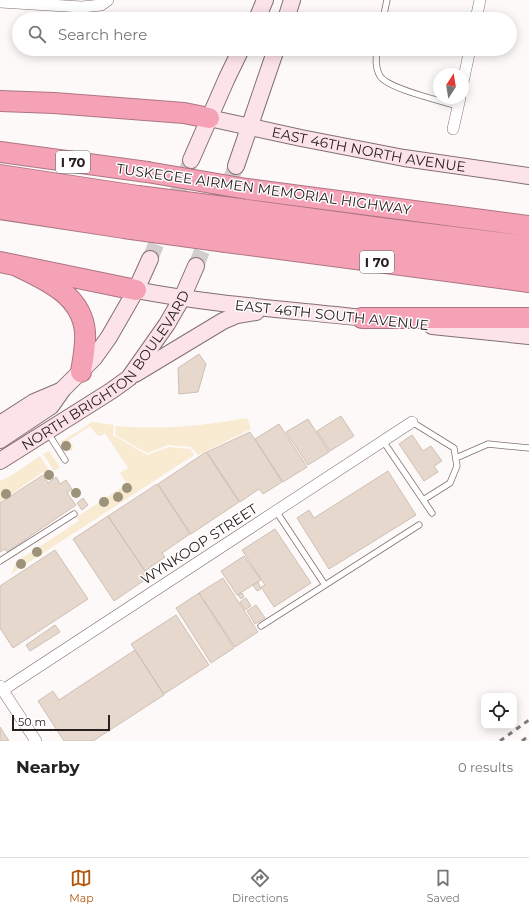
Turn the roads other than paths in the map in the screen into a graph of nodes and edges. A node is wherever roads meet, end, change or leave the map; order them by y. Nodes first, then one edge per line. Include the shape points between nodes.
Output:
1 (265, 0) edge
2 (292, 0) edge
3 (387, 0) edge
4 (480, 0) edge
5 (0, 2) edge
6 (105, 2) edge
7 (260, 12) edge
8 (288, 12) edge
9 (384, 12) edge
10 (477, 12) edge
11 (238, 56) edge
12 (274, 56) edge
13 (376, 56) edge
14 (469, 56) edge
15 (466, 68) edge
16 (433, 96) edge
17 (0, 101) edge
18 (459, 104) edge
19 (209, 118) junction
20 (250, 127) junction
21 (453, 129) dead end
22 (0, 152) edge
23 (191, 160) tunnel mouth
24 (236, 166) tunnel mouth
25 (0, 175) edge
26 (529, 176) edge
27 (0, 193) edge
28 (0, 209) edge
29 (131, 212) junction
30 (529, 226) edge
31 (229, 234) junction
32 (529, 246) edge
33 (150, 259) tunnel mouth
34 (529, 262) edge
35 (8, 264) edge
36 (196, 266) tunnel mouth
37 (529, 282) edge
38 (136, 290) junction
39 (182, 298) junction
40 (271, 309) junction
41 (362, 318) junction
42 (529, 318) edge
43 (529, 336) edge
44 (81, 372) junction
45 (129, 378) junction
46 (63, 389) junction
47 (412, 422) joint
48 (0, 424) edge
49 (46, 431) junction
50 (0, 440) edge
51 (383, 441) junction
52 (529, 448) edge
53 (456, 458) junction
54 (65, 460) dead end
55 (0, 461) edge
56 (423, 500) junction
57 (276, 511) junction
58 (432, 513) dead end
59 (74, 514) dead end
60 (419, 525) dead end
61 (0, 561) edge
62 (325, 585) junction
63 (261, 626) dead end
64 (2, 688) edge
65 (36, 741) edge

1 - 7 main road
2 - 8 main road
3 - 9 lane
4 - 10 street
5 - 6 street via 82,7
11 - 19 main road
12 - 20 main road
13 - 16 lane via 381,78 389,84
14 - 15 street
17 - 19 highway via 184,113
18 - 21 street
19 - 20 main road, EAST 46TH NORTH AVENUE
19 - 23 main road
20 - 24 main road
20 - 26 main road, EAST 46TH NORTH AVENUE via 404,158
22 - 30 highway, TUSKEGEE AIRMEN MEMORIAL HIGHWAY / I 70, bridge via 247,189
25 - 29 highway
27 - 29 highway
28 - 29 highway, I 70
29 - 31 highway, I 70, bridge
29 - 32 highway, bridge via 240,209
31 - 34 highway
31 - 37 highway, I 70
33 - 38 main road, NORTH BRIGHTON BOULEVARD
35 - 38 highway
35 - 44 highway via 50,282 74,304 82,318 85,331
36 - 39 main road, NORTH BRIGHTON BOULEVARD
38 - 39 main road, EAST 46TH SOUTH AVENUE
38 - 44 main road, NORTH BRIGHTON BOULEVARD via 100,350
39 - 40 main road, EAST 46TH SOUTH AVENUE
39 - 45 main road, NORTH BRIGHTON BOULEVARD
40 - 41 main road, EAST 46TH SOUTH AVENUE
40 - 45 main road via 237,315 223,321
41 - 42 highway
41 - 43 main road, EAST 46TH SOUTH AVENUE
44 - 46 main road, NORTH BRIGHTON BOULEVARD
45 - 49 main road, NORTH BRIGHTON BOULEVARD
46 - 48 main road via 34,402
46 - 50 main road, NORTH BRIGHTON BOULEVARD via 51,406
47 - 51 street, WYNKOOP STREET
47 - 53 lane via 454,448
49 - 54 lane
49 - 55 main road, NORTH BRIGHTON BOULEVARD
51 - 56 lane
51 - 57 street, WYNKOOP STREET
52 - 53 lane via 488,444
53 - 56 lane via 458,466 450,483
56 - 58 lane
57 - 62 lane
57 - 64 street, WYNKOOP STREET
59 - 61 lane
60 - 62 lane
62 - 63 lane
64 - 65 street

